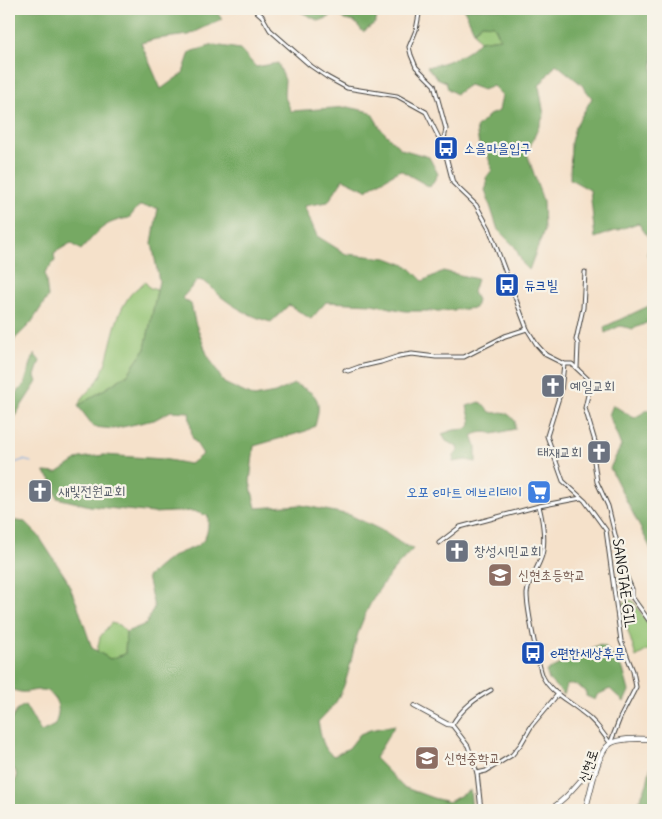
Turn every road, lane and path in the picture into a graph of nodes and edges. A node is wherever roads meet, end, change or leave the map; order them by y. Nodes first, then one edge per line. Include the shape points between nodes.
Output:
1 (254, 9) edge
2 (420, 9) edge
3 (443, 144) junction
4 (585, 272) dead end
5 (527, 329) junction
6 (564, 364) junction
7 (577, 368) junction
8 (345, 370) dead end
9 (581, 498) junction
10 (539, 506) junction
11 (611, 523) junction
12 (602, 525) junction
13 (439, 543) dead end
14 (653, 626) edge
15 (491, 690) dead end
16 (558, 694) junction
17 (414, 706) dead end
18 (452, 725) junction
19 (653, 739) edge
20 (610, 744) junction
21 (600, 760) junction
22 (477, 773) junction
23 (581, 782) junction
24 (593, 785) junction
25 (481, 810) edge
26 (549, 810) edge
27 (585, 810) edge

1 - 3 street via 270,30 327,77 347,88 396,96 426,112
2 - 3 street via 410,47 411,55 416,66 434,85 446,129
3 - 5 street via 453,183 476,206 489,228
4 - 7 street via 583,308 576,340
5 - 6 street via 546,355
5 - 8 street via 500,338 464,357 412,354
6 - 7 street
6 - 9 street, SANGTAE-GIL via 561,391 547,436 563,481
7 - 11 street via 591,382 585,408 596,445 597,482 608,506
9 - 10 street
9 - 12 street, SANGTAE-GIL
10 - 13 street via 460,527
10 - 16 street via 544,534 542,555 527,594 542,675
11 - 12 street
11 - 14 street via 632,597
12 - 20 street, SANGTAE-GIL via 609,548 621,641 636,688
15 - 18 street via 475,699
16 - 20 street via 594,722
16 - 22 street via 512,755
17 - 18 street
18 - 22 street via 468,746
19 - 20 main road, 신현로 via 632,738
20 - 21 main road, 신현로
21 - 23 street
21 - 24 main road, 신현로
22 - 25 street
23 - 24 street
23 - 26 street
24 - 27 main road, 신현로

